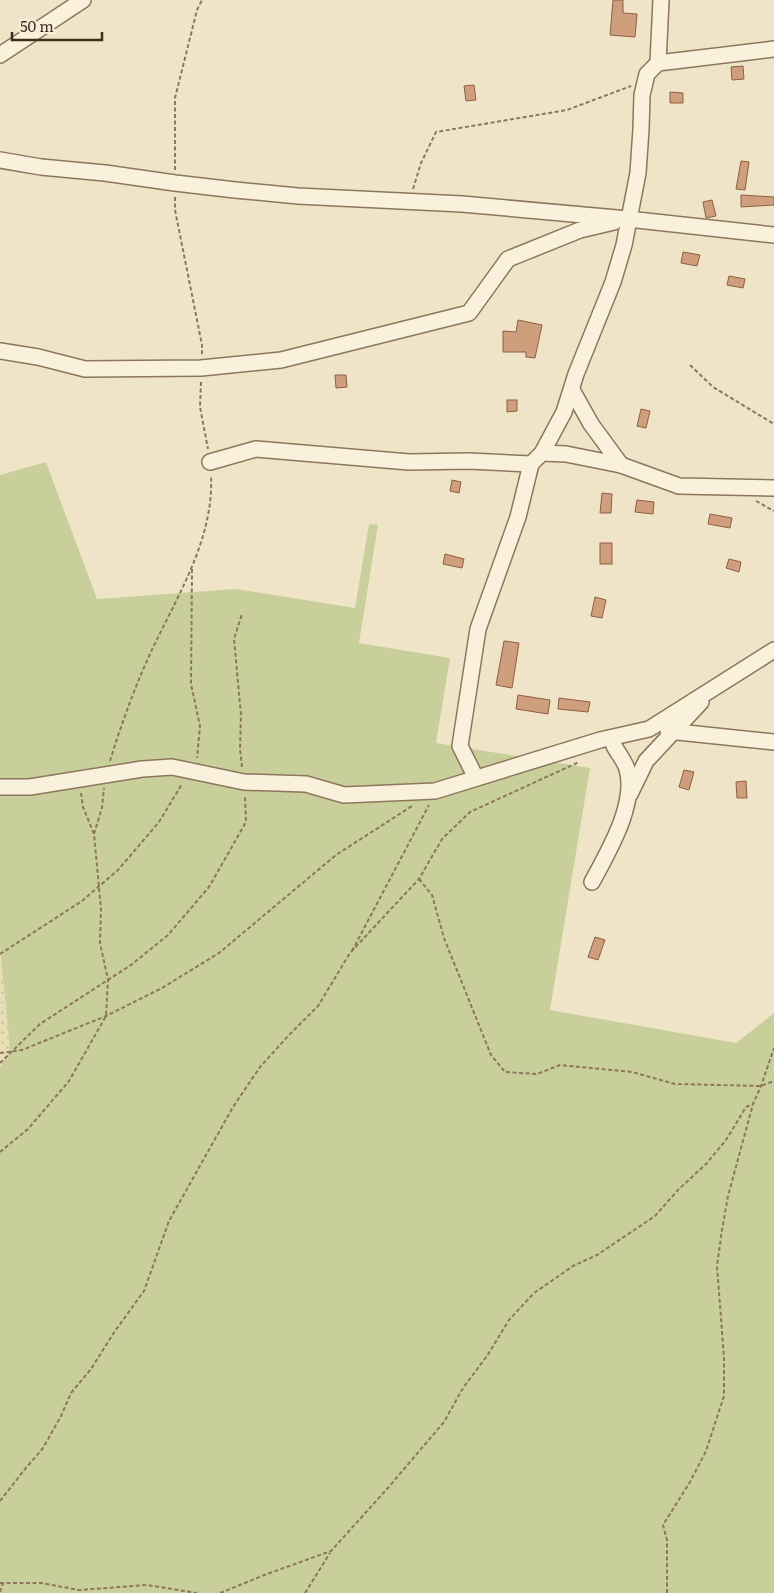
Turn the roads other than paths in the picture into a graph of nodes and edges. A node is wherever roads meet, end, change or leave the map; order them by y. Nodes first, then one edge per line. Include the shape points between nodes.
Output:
1 (83, 0) edge
2 (661, 0) edge
3 (774, 49) edge
4 (0, 56) edge
5 (652, 69) junction
6 (0, 160) edge
7 (628, 219) junction
8 (774, 236) edge
9 (0, 351) edge
10 (572, 390) junction
11 (542, 453) junction
12 (210, 462) road end
13 (531, 464) junction
14 (621, 465) junction
15 (774, 488) edge
16 (774, 650) edge
17 (706, 693) junction
18 (649, 729) junction
19 (673, 732) junction
20 (774, 742) edge
21 (614, 746) dead end
22 (476, 778) junction
23 (0, 787) edge
24 (628, 797) junction
25 (592, 882) dead end

1 - 4 street
2 - 5 street
3 - 5 street
5 - 7 street via 642,95 638,173
6 - 7 street via 298,196 409,200
7 - 8 street
7 - 9 street via 580,230 508,259 469,313 281,360 201,368 85,369
7 - 10 street via 613,282 578,366
10 - 11 street
10 - 14 street via 590,424
11 - 13 street
11 - 14 street via 566,454
12 - 13 street via 256,449 409,462
13 - 22 street via 518,517 478,629 460,746
14 - 15 street via 679,486
16 - 17 street
17 - 18 street
17 - 19 street via 699,706
18 - 19 street
18 - 22 street via 600,740
19 - 20 street
19 - 24 street via 646,761
21 - 24 street via 627,767
22 - 23 street via 435,792 344,795 306,784 244,782 172,767
24 - 25 street via 610,847

